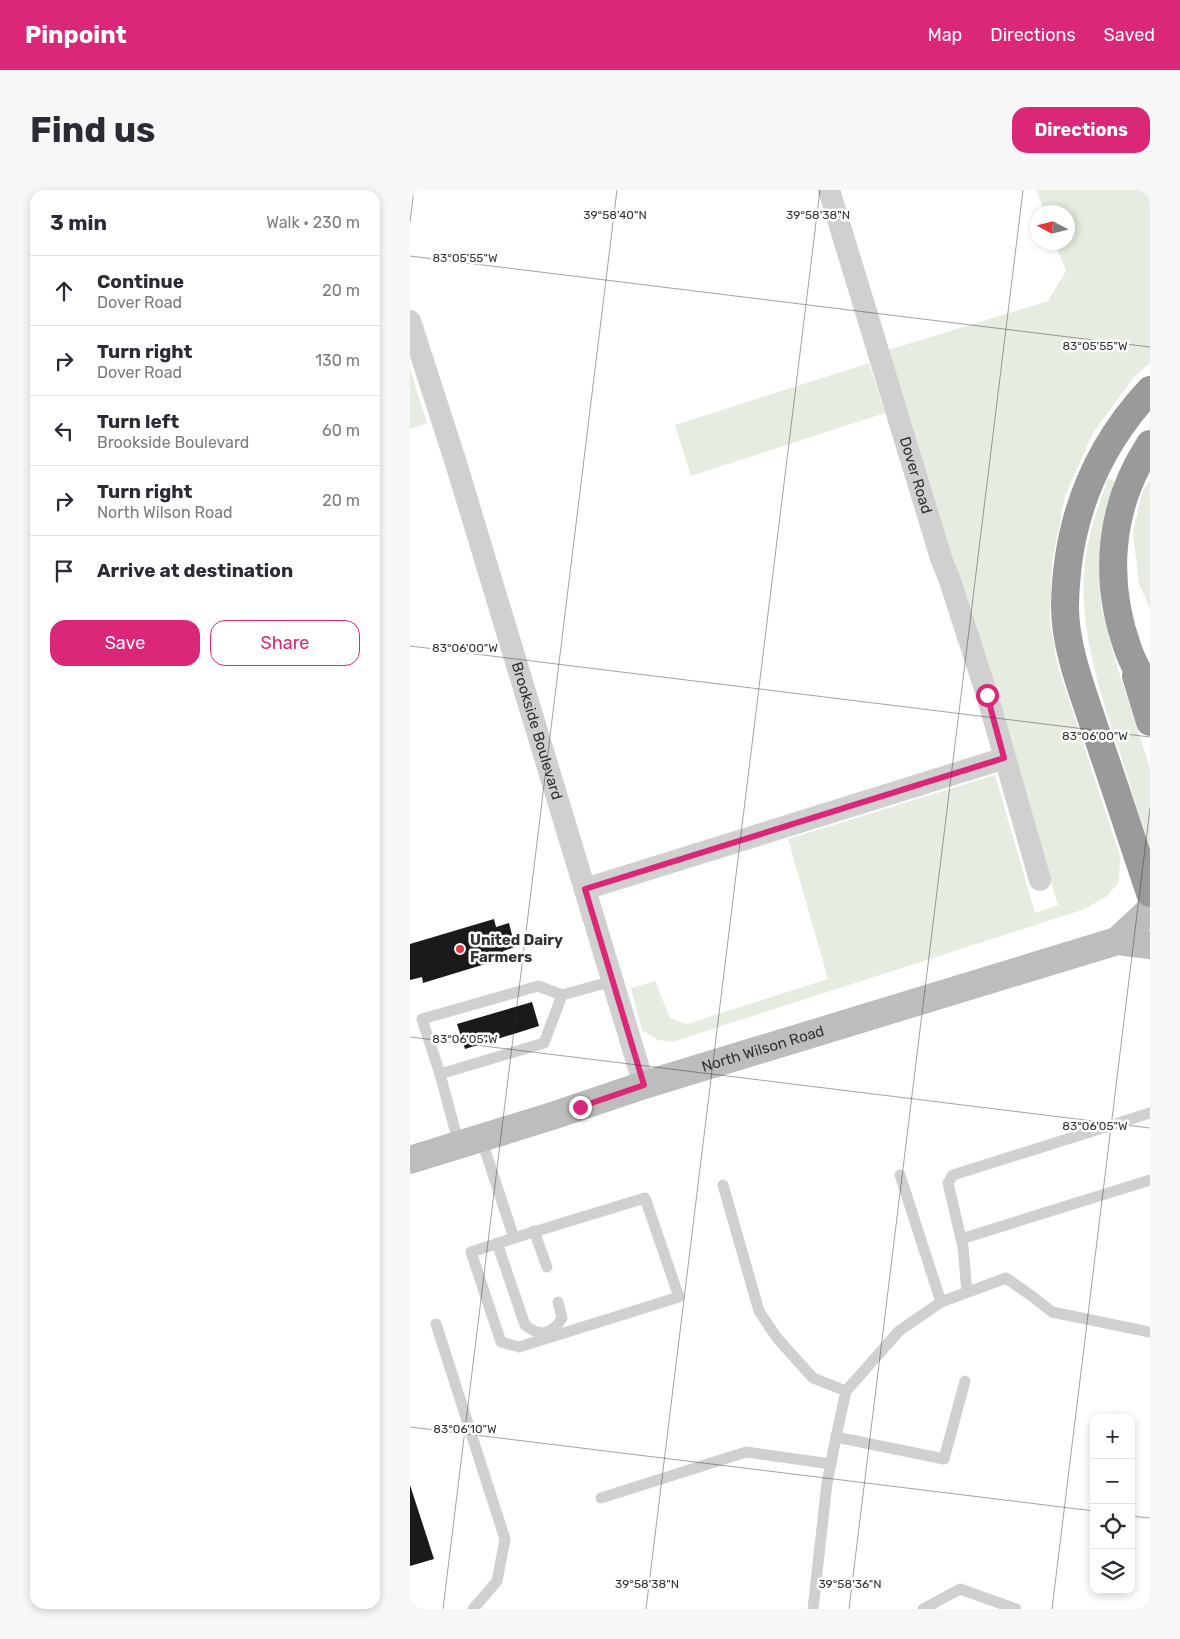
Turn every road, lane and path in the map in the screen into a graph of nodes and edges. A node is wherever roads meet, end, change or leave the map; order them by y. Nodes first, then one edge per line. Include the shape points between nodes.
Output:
1 (829, 190) edge
2 (410, 321) edge
3 (1150, 390) edge
4 (1150, 444) edge
5 (1128, 651) junction
6 (1150, 693) edge
7 (1150, 722) edge
8 (1004, 758) junction
9 (1040, 880) dead end
10 (585, 889) junction
11 (1150, 893) edge
12 (1150, 910) edge
13 (1117, 941) junction
14 (1150, 945) edge
15 (613, 981) junction
16 (562, 995) junction
17 (440, 1074) junction
18 (644, 1085) junction
19 (1150, 1113) edge
20 (470, 1142) junction
21 (412, 1155) edge
22 (900, 1175) dead end
23 (1150, 1180) edge
24 (723, 1185) dead end
25 (534, 1231) junction
26 (514, 1238) junction
27 (961, 1239) junction
28 (497, 1243) junction
29 (547, 1268) dead end
30 (968, 1292) junction
31 (558, 1302) dead end
32 (941, 1302) junction
33 (436, 1324) dead end
34 (1150, 1332) edge
35 (965, 1381) dead end
36 (846, 1391) junction
37 (836, 1437) junction
38 (831, 1464) junction
39 (601, 1498) dead end
40 (474, 1609) edge
41 (813, 1609) edge
42 (923, 1609) edge
43 (1016, 1609) edge

1 - 8 street, Dover Road
2 - 10 street, Brookside Boulevard
3 - 11 highway via 1114,434 1092,474 1069,560 1065,608 1082,691
4 - 5 highway via 1137,464 1121,503 1114,541 1115,591
5 - 6 highway
5 - 7 highway
8 - 9 street, Dover Road
8 - 10 street
10 - 15 street, Brookside Boulevard
12 - 13 main road, North Wilson Road
13 - 14 main road, North Wilson Road
13 - 18 main road, North Wilson Road
15 - 16 lane
15 - 18 street, Brookside Boulevard
16 - 17 lane via 544,1043
16 - 17 lane via 538,986 422,1019
17 - 20 lane
18 - 20 main road, North Wilson Road
19 - 27 lane via 953,1175 948,1183
20 - 21 main road, North Wilson Road
20 - 26 lane
22 - 32 lane
23 - 27 lane
24 - 36 lane via 760,1311 777,1338 813,1378
25 - 26 lane
25 - 28 lane via 645,1198 679,1297 519,1347 501,1342 471,1252
25 - 29 lane
26 - 28 lane
27 - 30 lane
28 - 31 lane via 525,1325 534,1332 556,1328 562,1318
30 - 32 lane
30 - 34 lane via 1006,1278 1052,1312
32 - 36 lane via 899,1331
33 - 40 lane via 505,1539 497,1581
35 - 37 lane via 944,1458
36 - 37 lane
37 - 38 lane
38 - 39 lane via 746,1452
38 - 41 lane
42 - 43 lane via 960,1589

